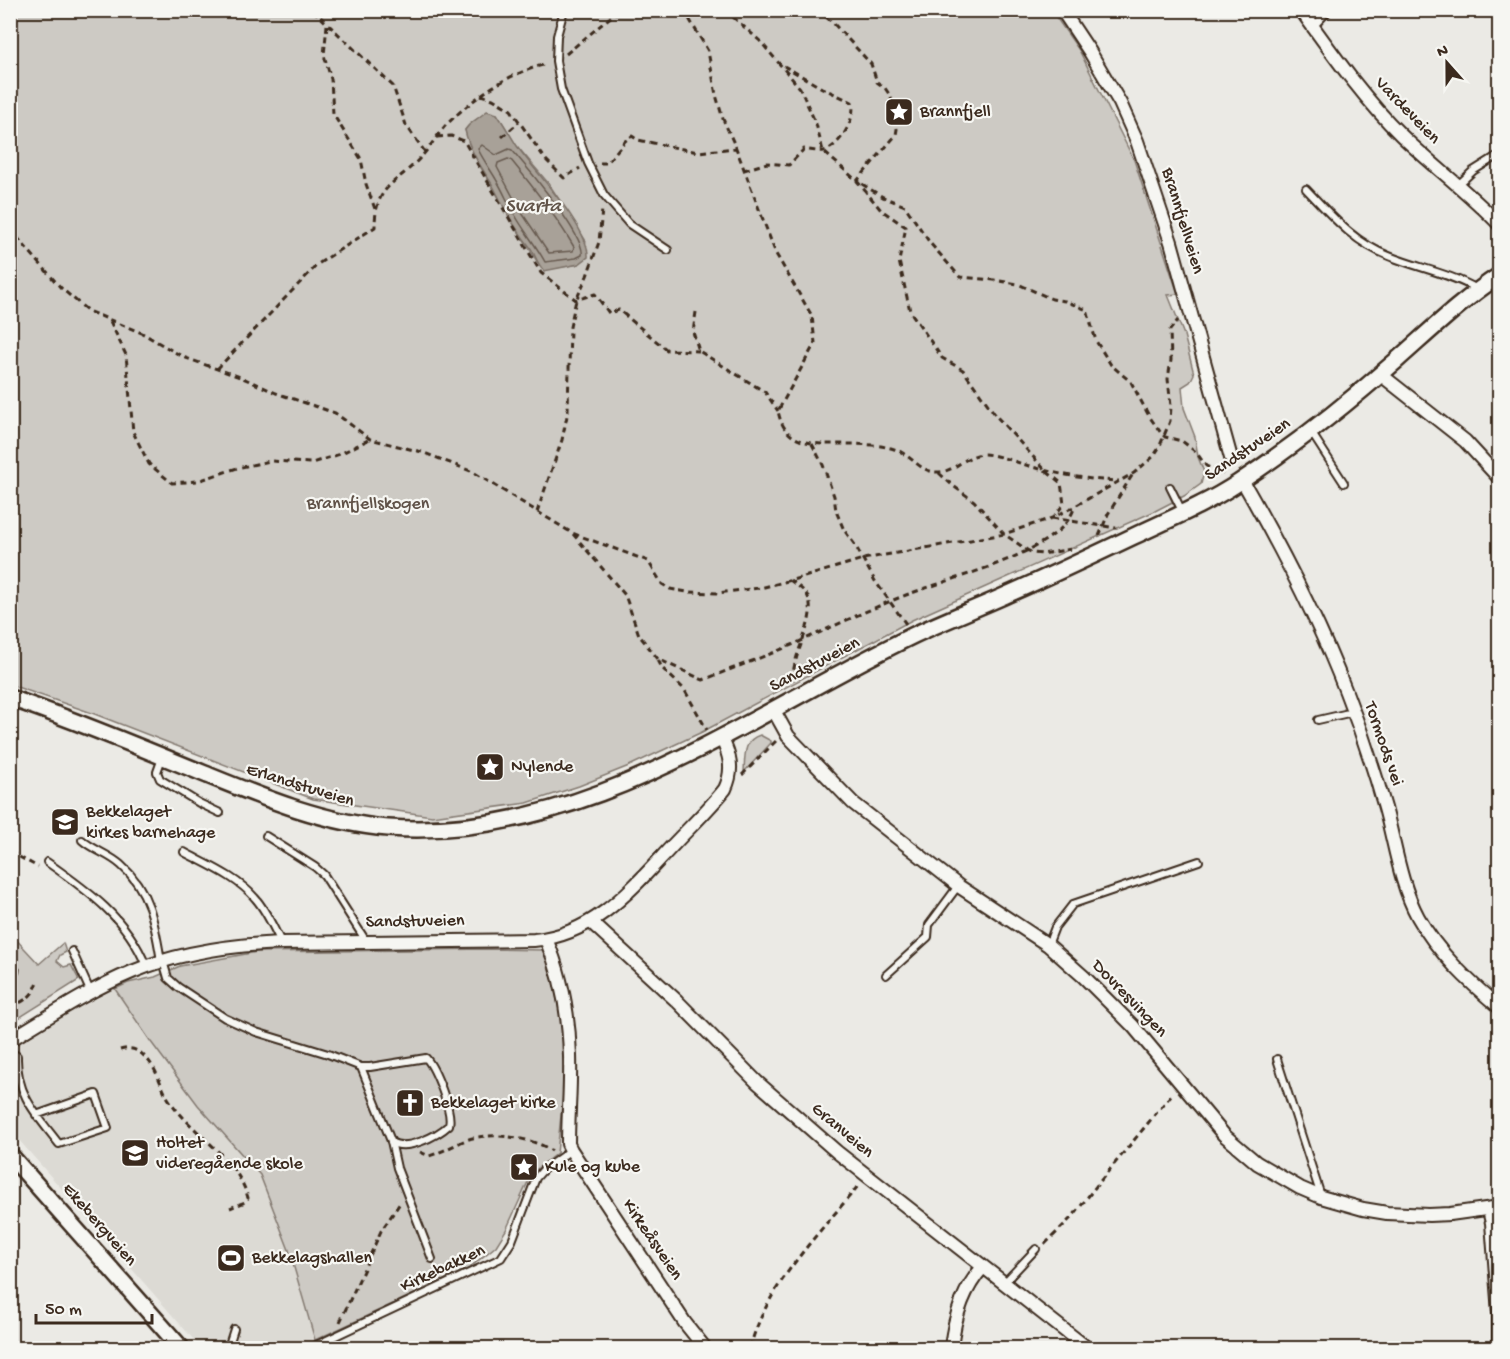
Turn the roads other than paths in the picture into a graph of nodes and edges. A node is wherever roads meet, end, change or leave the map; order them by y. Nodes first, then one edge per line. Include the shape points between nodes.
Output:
1 (564, 10) edge
2 (1062, 10) edge
3 (1301, 10) edge
4 (1329, 10) edge
5 (1313, 27) junction
6 (1500, 154) edge
7 (1458, 185) junction
8 (1306, 189) dead end
9 (1500, 225) edge
10 (668, 250) dead end
11 (1500, 275) edge
12 (1477, 290) junction
13 (1380, 374) junction
14 (1311, 431) junction
15 (1231, 458) dead end
16 (1236, 478) junction
17 (1500, 479) edge
18 (1344, 483) dead end
19 (1170, 487) dead end
20 (1183, 513) junction
21 (10, 698) edge
22 (773, 709) junction
23 (1353, 712) junction
24 (1318, 720) dead end
25 (717, 740) junction
26 (162, 757) junction
27 (220, 813) dead end
28 (266, 836) dead end
29 (82, 840) dead end
30 (184, 852) dead end
31 (1199, 861) dead end
32 (47, 862) road end
33 (958, 885) junction
34 (591, 922) junction
35 (546, 939) junction
36 (366, 942) junction
37 (281, 943) junction
38 (1048, 945) junction
39 (72, 951) dead end
40 (162, 961) junction
41 (146, 966) junction
42 (886, 975) dead end
43 (91, 993) junction
44 (1500, 1008) edge
45 (10, 1040) edge
46 (10, 1051) edge
47 (1277, 1059) dead end
48 (361, 1067) junction
49 (36, 1115) junction
50 (390, 1141) junction
51 (566, 1154) junction
52 (10, 1155) edge
53 (1321, 1197) junction
54 (1494, 1209) edge
55 (1036, 1249) road end
56 (432, 1259) dead end
57 (983, 1267) junction
58 (1004, 1284) junction
59 (1499, 1299) edge
60 (234, 1329) dead end
61 (181, 1348) edge
62 (228, 1348) edge
63 (310, 1348) edge
64 (705, 1348) edge
65 (951, 1348) edge
66 (1087, 1348) edge
67 (1499, 1348) edge

1 - 10 lane via 556,61 561,89 588,163 604,195 629,224
2 - 15 street, Brannfjellveien via 1120,103 1137,141 1168,232
3 - 5 street, Vardeveien
4 - 5 lane
5 - 7 street, Vardeveien via 1381,114
6 - 7 lane
7 - 9 street, Vardeveien
8 - 12 lane via 1343,228 1375,249 1449,275
11 - 12 street, Sandstuveien
12 - 13 street, Sandstuveien
13 - 14 street, Sandstuveien
13 - 17 street via 1466,441
14 - 16 street, Sandstuveien
14 - 18 lane
16 - 20 street, Sandstuveien
16 - 23 street, Tormods vei via 1310,609
19 - 20 lane
20 - 22 street, Sandstuveien via 914,635
21 - 26 street, Erlandstuveien
22 - 25 street, Sandstuveien
22 - 33 street, Dovresvingen via 788,736 853,803
23 - 24 lane
23 - 44 street, Tormods vei via 1418,916 1456,968
25 - 26 street, Erlandstuveien via 623,784 554,809 496,823 432,829 384,827 327,818 258,796
25 - 34 street, Sandstuveien via 730,761 728,782 719,796 641,879
26 - 27 lane via 157,772 160,779
28 - 36 lane via 324,875
29 - 40 lane via 122,866 141,889 152,912
30 - 37 lane via 254,897
31 - 38 lane via 1073,904 1055,927
32 - 41 lane via 106,908 138,947
33 - 38 street, Dovresvingen via 1029,928
33 - 42 lane via 929,925 928,937
34 - 35 street, Sandstuveien
34 - 57 street, Granveien via 757,1082 837,1152
35 - 36 street, Sandstuveien
35 - 51 street, Kirkeåsveien via 561,985 568,1027
36 - 37 street, Sandstuveien
37 - 40 street, Sandstuveien via 242,945
38 - 53 street, Dovresvingen via 1133,1026 1224,1135 1285,1181
39 - 43 lane
40 - 41 street, Sandstuveien
40 - 48 lane via 168,978 225,1018
41 - 43 street, Sandstuveien
43 - 45 street, Sandstuveien
46 - 49 lane via 17,1056 26,1101
47 - 53 lane
48 - 50 lane
48 - 50 lane via 426,1058 443,1094 451,1121 447,1128 416,1143 400,1145
49 - 49 lane via 59,1144 108,1128 96,1094
50 - 56 lane
51 - 63 lane, Kirkebakken via 536,1178 512,1241 501,1258
51 - 64 street, Kirkeåsveien
52 - 61 street, Ekebergveien
53 - 54 street, Dovresvingen via 1387,1213 1450,1214
54 - 59 street
55 - 58 lane
57 - 58 street, Granveien
57 - 65 street via 960,1306
58 - 66 street, Granveien
59 - 67 street
60 - 62 lane

